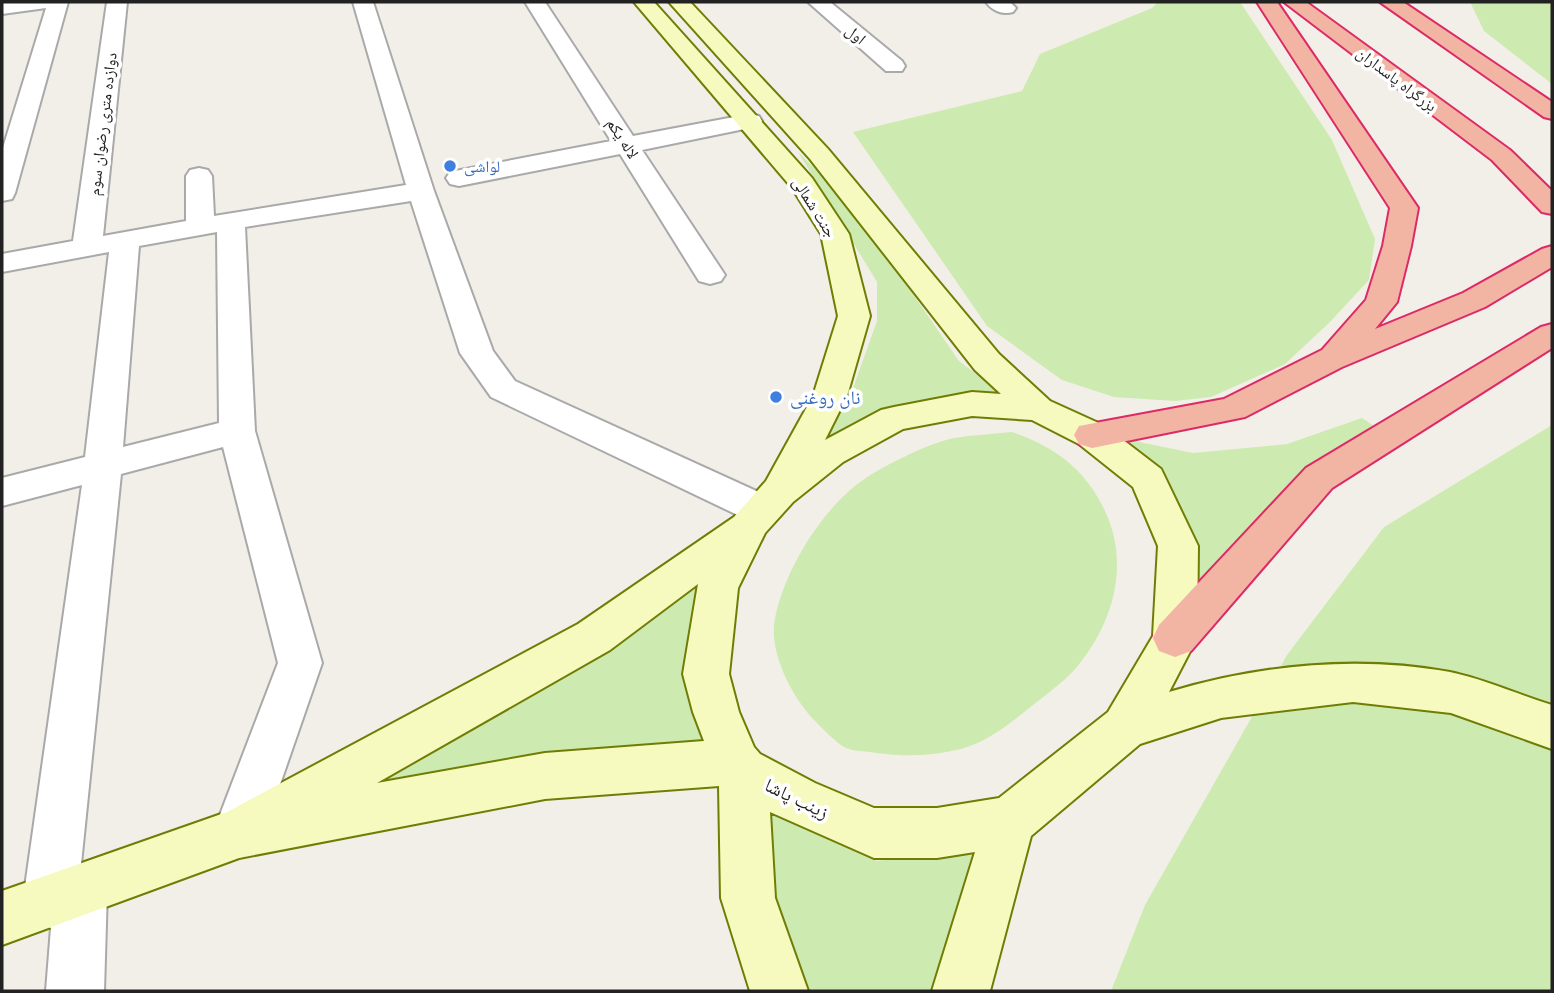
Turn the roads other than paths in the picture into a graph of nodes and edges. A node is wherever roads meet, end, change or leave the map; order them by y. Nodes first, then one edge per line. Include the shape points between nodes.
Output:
1 (50, 2) edge
2 (58, 2) edge
3 (117, 2) edge
4 (363, 2) edge
5 (535, 2) edge
6 (643, 2) edge
7 (679, 2) edge
8 (818, 2) edge
9 (1267, 2) edge
10 (1294, 2) edge
11 (1390, 2) edge
12 (2, 8) edge
13 (1447, 15) dead end
14 (894, 66) dead end
15 (1522, 89) junction
16 (1552, 112) edge
17 (750, 121) junction
18 (627, 145) junction
19 (199, 176) dead end
20 (459, 178) dead end
21 (421, 191) junction
22 (2, 193) edge
23 (1552, 206) edge
24 (215, 224) junction
25 (106, 243) junction
26 (1552, 255) edge
27 (2, 263) edge
28 (710, 275) dead end
29 (1552, 334) edge
30 (1331, 359) junction
31 (1038, 409) junction
32 (237, 431) junction
33 (1092, 435) junction
34 (103, 466) junction
35 (2, 492) edge
36 (763, 509) junction
37 (1175, 638) junction
38 (1125, 727) junction
39 (1552, 727) edge
40 (740, 766) junction
41 (1010, 821) junction
42 (239, 833) junction
43 (65, 896) junction
44 (2, 918) edge
45 (75, 991) edge
46 (779, 991) edge
47 (961, 991) edge

1 - 12 street
2 - 22 street
3 - 25 street, دوازده متری رضوان سوم
4 - 21 street
5 - 18 street, لاله یکم
6 - 17 main road, جنت شمالی
7 - 31 main road, جنت شمالی via 819,154 988,362
8 - 14 street, اول
9 - 30 highway via 1404,208 1381,302
10 - 23 highway, بزرگراه پاسداران via 1501,155
11 - 15 highway
13 - 15 highway
15 - 16 highway
17 - 18 street
17 - 36 main road, جنت شمالی via 803,184 835,234 854,316 830,396
18 - 20 street
18 - 28 street, لاله یکم
19 - 24 street
21 - 24 street
21 - 36 street via 477,353 503,389
24 - 25 street
24 - 32 street
25 - 27 street
25 - 34 street, دوازده متری رضوان سوم
26 - 30 highway via 1474,300
29 - 37 highway via 1319,478
30 - 33 highway via 1233,409
31 - 33 main road, زینب پاشا
31 - 36 main road, زینب پاشا via 972,404 894,419 830,453
32 - 34 street
32 - 42 street via 300,663
33 - 37 main road, زینب پاشا via 1148,479 1178,546
34 - 35 street
34 - 43 street, دوازده متری رضوان سوم
36 - 40 main road, زینب پاشا via 717,588 706,674 716,712
36 - 42 main road via 594,638
37 - 38 main road, زینب پاشا
38 - 39 main road via 1221,697 1353,682 1451,693
38 - 41 main road, زینب پاشا
40 - 41 main road, زینب پاشا via 797,800 874,834 937,833
40 - 42 main road via 545,776
40 - 46 main road via 748,898
41 - 47 main road
42 - 43 main road
43 - 44 main road
43 - 45 street, دوازده متری رضوان سوم

